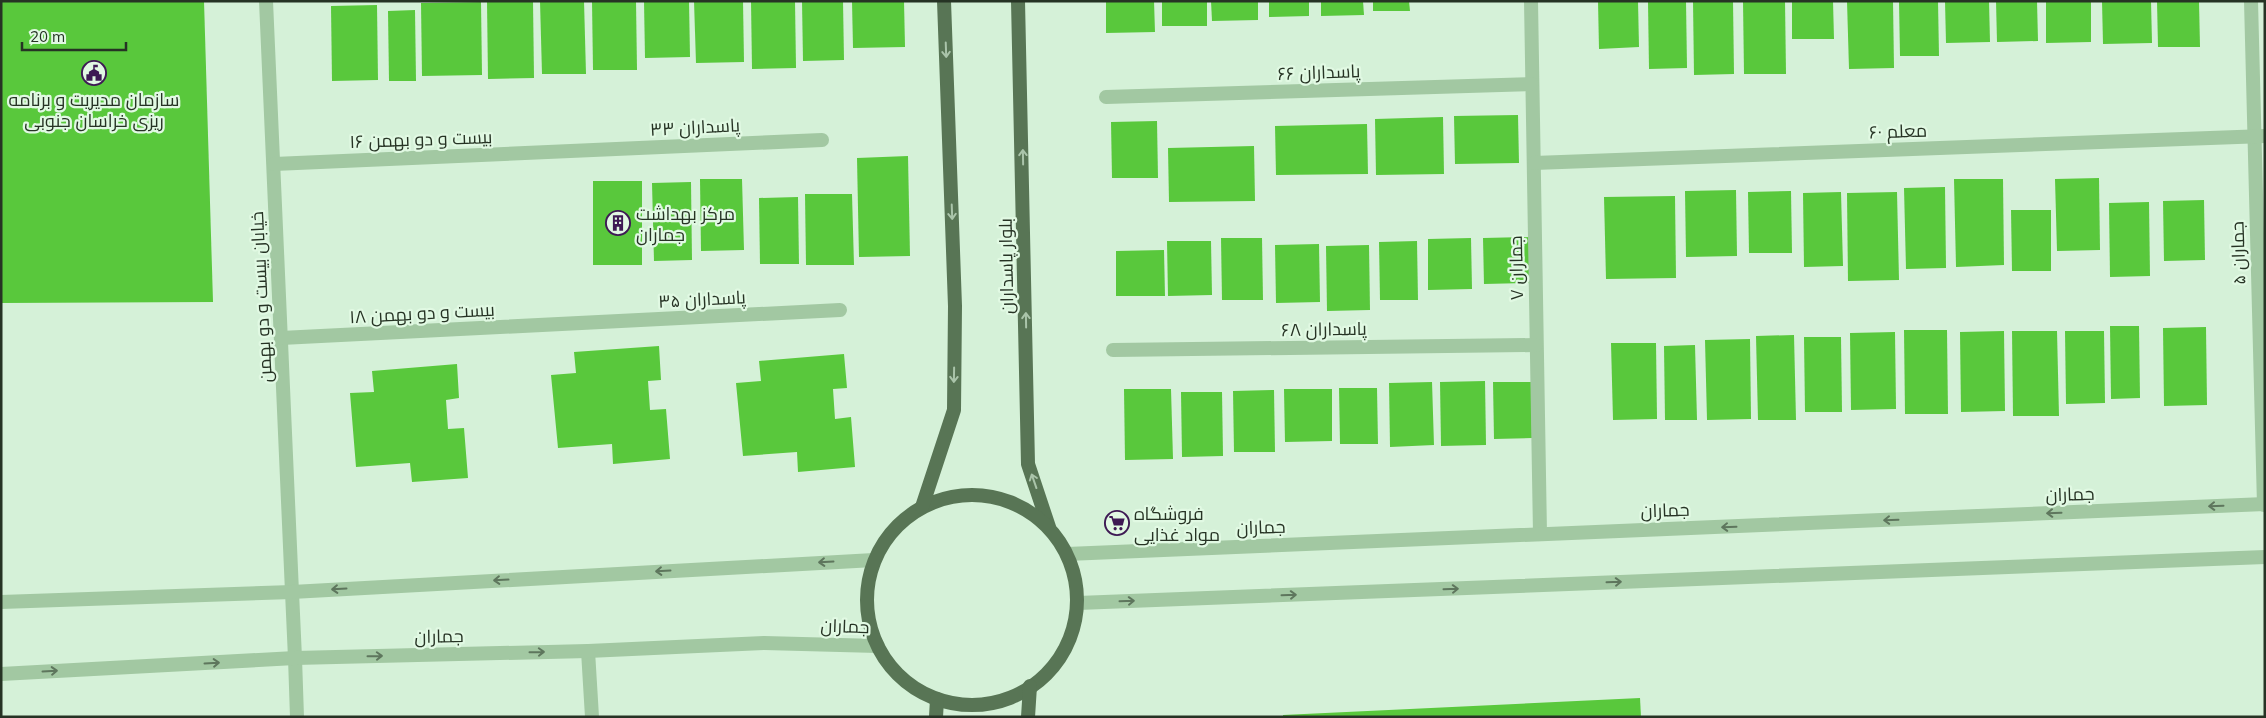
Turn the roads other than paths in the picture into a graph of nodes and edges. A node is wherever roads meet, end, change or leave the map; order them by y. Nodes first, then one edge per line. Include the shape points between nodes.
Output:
1 (266, 1) edge
2 (944, 1) edge
3 (1018, 1) edge
4 (1531, 1) edge
5 (2251, 1) edge
6 (1532, 84) junction
7 (1106, 97) dead end
8 (2259, 136) edge
9 (822, 140) dead end
10 (570, 152) joint
11 (1534, 163) junction
12 (274, 164) junction
13 (840, 310) dead end
14 (565, 325) joint
15 (281, 338) junction
16 (1536, 345) junction
17 (1113, 350) dead end
18 (2264, 504) edge
19 (922, 507) junction
20 (1050, 528) junction
21 (1540, 534) junction
22 (1067, 554) junction
23 (2265, 557) edge
24 (874, 560) junction
25 (292, 592) junction
26 (1, 602) edge
27 (1078, 603) junction
28 (878, 646) junction
29 (588, 651) junction
30 (295, 658) junction
31 (1, 674) edge
32 (1030, 686) junction
33 (937, 699) junction
34 (297, 717) edge
35 (592, 717) edge
36 (936, 717) edge
37 (1028, 717) edge

1 - 12 street, خیابان بیست و دو بهمن
2 -> 19 main road via 955,306 954,410
20 -> 3 main road, بلوار پاسداران via 1028,464
4 - 6 street, جماران ۷
5 - 8 street, جماران ۵
6 - 7 street, پاسداران ۶۶
6 - 11 street, جماران ۷
8 - 11 street, معلم ۶۰
8 - 18 street, جماران ۵
9 - 10 street, پاسداران ۳۳
10 - 12 street, بیست و دو بهمن ۱۶
11 - 16 street, جماران ۷
12 - 15 street, خیابان بیست و دو بهمن
13 - 14 street, پاسداران ۳۵
14 - 15 street, بیست و دو بهمن ۱۸
15 - 25 street, خیابان بیست و دو بهمن
16 - 17 street, پاسداران ۶۸
16 - 21 street, جماران ۷
18 -> 21 street, جماران
19 - 20 main road via 956,495 991,496 1024,508
19 - 24 main road via 892,532
20 - 22 main road
21 - 22 street, جماران
22 - 27 main road via 1076,578
27 -> 23 street
24 -> 25 street
24 - 28 main road via 867,588 868,618
25 - 26 street
25 - 30 street, خیابان بیست و دو بهمن
27 - 32 main road via 1073,631 1061,658
28 - 29 street, جماران via 764,643
28 - 33 main road via 899,674
30 -> 29 street, جماران
29 - 35 street
31 -> 30 street, جماران
30 - 34 street, خیابان بیست و دو بهمن
32 - 33 main road via 1016,695 991,703 964,704
32 - 37 main road
33 - 36 main road

